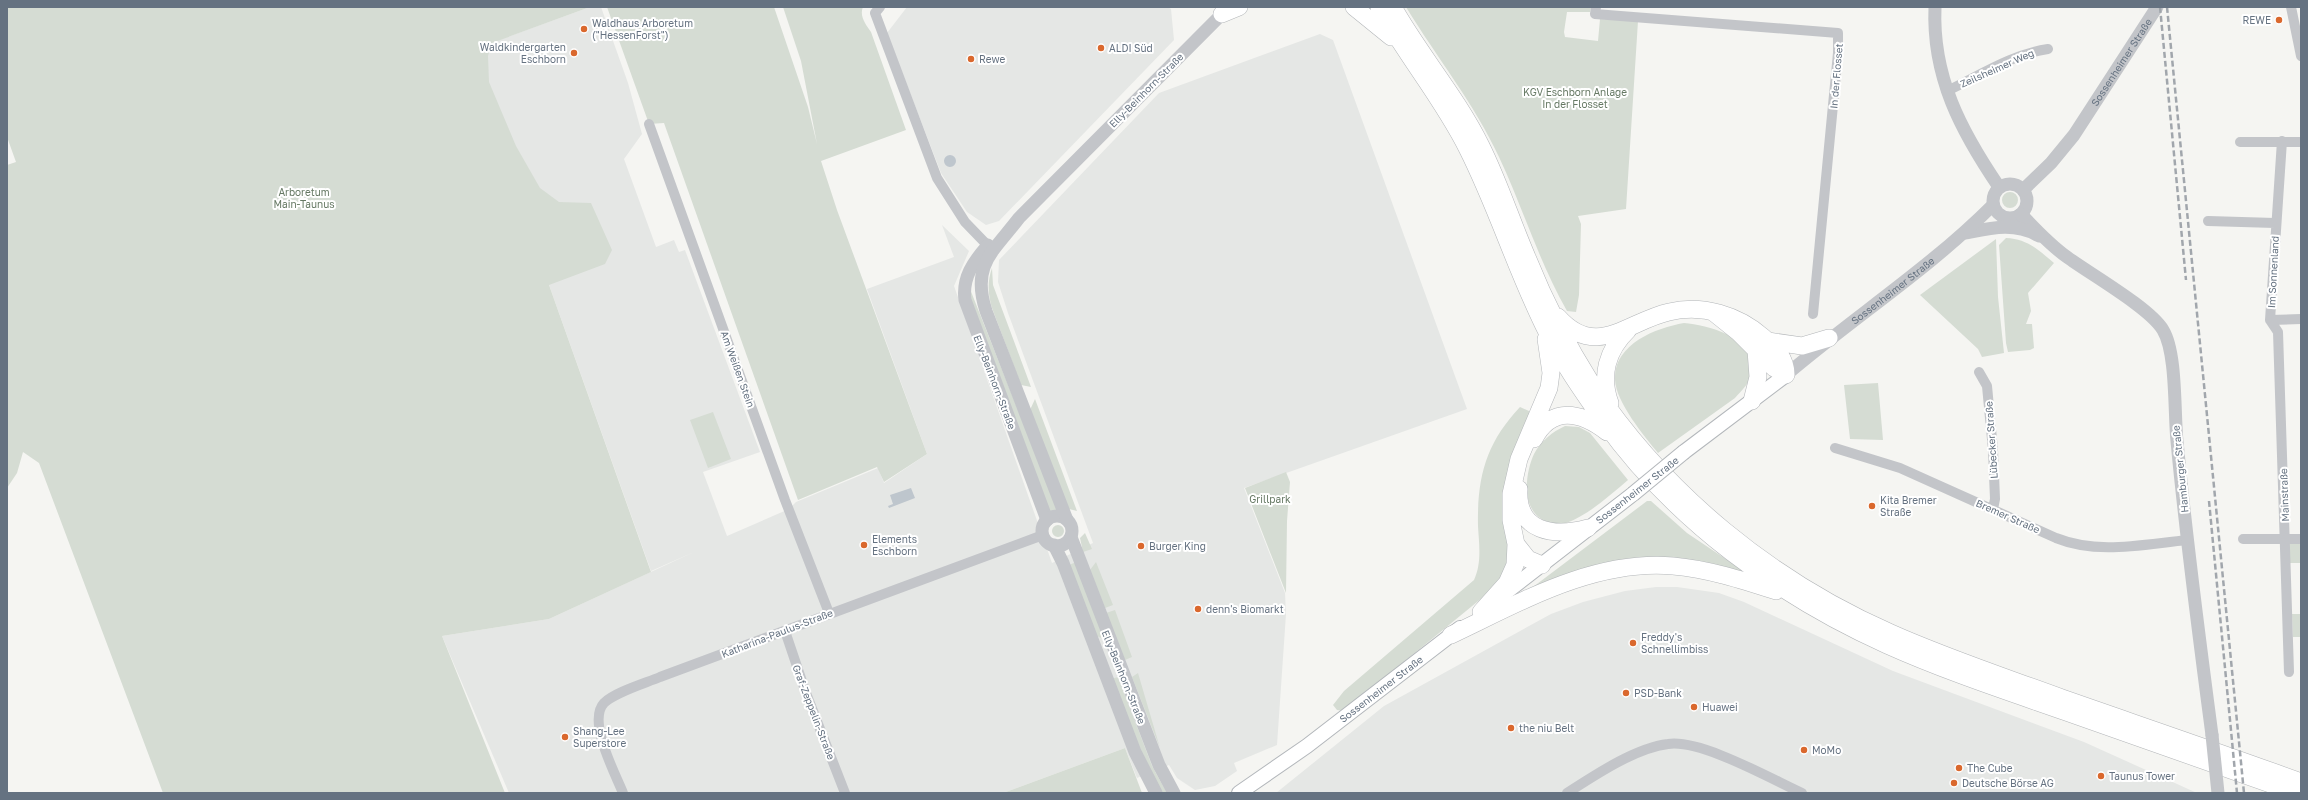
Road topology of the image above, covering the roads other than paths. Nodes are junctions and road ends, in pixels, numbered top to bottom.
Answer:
1 (880, 7) edge
2 (1239, 7) edge
3 (1354, 7) edge
4 (1379, 7) edge
5 (1393, 7) edge
6 (1935, 7) edge
7 (2157, 7) edge
8 (2291, 7) edge
9 (1226, 9) edge
10 (1595, 11) edge
11 (1405, 49) junction
12 (2048, 49) dead end
13 (2301, 56) edge
14 (1947, 91) junction
15 (649, 124) dead end
16 (2282, 140) junction
17 (2240, 142) dead end
18 (2301, 142) edge
19 (1999, 187) junction
20 (2023, 190) junction
21 (1996, 210) junction
22 (2021, 214) junction
23 (2208, 220) dead end
24 (2275, 223) junction
25 (1966, 233) junction
26 (2048, 242) junction
27 (990, 248) junction
28 (1546, 301) junction
29 (1813, 314) dead end
30 (2301, 319) edge
31 (2270, 320) junction
32 (1544, 327) junction
33 (1630, 328) junction
34 (1829, 338) junction
35 (1762, 346) junction
36 (1979, 372) dead end
37 (1786, 375) junction
38 (1752, 401) junction
39 (1615, 417) junction
40 (1618, 440) junction
41 (1835, 448) dead end
42 (1993, 509) junction
43 (1047, 520) junction
44 (1067, 520) junction
45 (1588, 528) junction
46 (1043, 535) junction
47 (1071, 537) junction
48 (2243, 539) dead end
49 (2285, 539) junction
50 (2301, 539) edge
51 (2188, 540) junction
52 (1516, 544) junction
53 (1054, 545) junction
54 (1542, 565) junction
55 (1795, 597) junction
56 (1481, 612) junction
57 (829, 613) junction
58 (785, 631) junction
59 (1451, 635) junction
60 (1097, 654) junction
61 (1121, 668) junction
62 (2289, 672) dead end
63 (1307, 746) junction
64 (2301, 782) edge
65 (1175, 791) edge
66 (623, 793) edge
67 (845, 793) edge
68 (1156, 793) edge
69 (1239, 793) edge
70 (1255, 793) edge
71 (1567, 793) edge
72 (1802, 793) edge
73 (2218, 793) edge
74 (2296, 793) edge

1 - 27 street
2 - 9 highway
3 - 11 highway
4 - 11 highway
5 - 28 highway
6 - 14 street
7 - 20 street, Sossenheimer Straße
8 - 13 street
9 - 27 street, Elly-Beinhorn-Straße
10 - 29 street, In der Flosset
11 - 32 highway
12 - 14 street, Zeilsheimer Weg
14 - 19 street
15 - 57 street, Am Weißen Stein
16 - 17 street
16 - 18 street
16 - 24 street, Im Sonnenland
19 - 20 street
19 - 21 street, Sossenheimer Straße
20 - 22 street
21 - 22 street
21 - 25 street, Sossenheimer Straße
22 - 26 street, Hamburger Straße
23 - 24 street, Im Sonnenland
24 - 31 street, Im Sonnenland
25 - 26 street
25 - 34 street, Sossenheimer Straße
26 - 51 street, Hamburger Straße
27 - 43 street, Elly-Beinhorn-Straße
27 - 44 street, Elly-Beinhorn-Straße
28 - 33 highway
28 - 39 highway
30 - 31 street
31 - 49 street, Mainstraße
32 - 40 highway
32 - 52 highway
33 - 35 highway
33 - 39 highway
34 - 35 highway
34 - 37 street, Sossenheimer Straße
35 - 37 highway
35 - 38 highway
36 - 42 street, Lübecker Straße
37 - 38 main road, Sossenheimer Straße
38 - 45 main road, Sossenheimer Straße, bridge
39 - 64 highway
40 - 45 highway
40 - 55 highway
41 - 42 street, Bremer Straße
42 - 51 street, Bremer Straße
43 - 44 street
43 - 46 street
44 - 47 street, Elly-Beinhorn-Straße
45 - 54 main road, Sossenheimer Straße
46 - 53 street, Elly-Beinhorn-Straße
46 - 57 street, Katharina-Paulus-Straße
47 - 53 street
47 - 61 street, Elly-Beinhorn-Straße
48 - 49 street
49 - 50 street
49 - 62 street, Mainstraße
51 - 73 street, Hamburger Straße, bridge
52 - 54 highway
52 - 56 highway
53 - 60 street, Elly-Beinhorn-Straße
54 - 56 main road, Sossenheimer Straße
55 - 59 highway
55 - 74 highway
56 - 59 main road, Sossenheimer Straße
57 - 58 street, Katharina-Paulus-Straße
58 - 66 street, Katharina-Paulus-Straße
58 - 67 street, Graf-Zeppelin-Straße
59 - 63 main road, Sossenheimer Straße
60 - 61 street
60 - 68 street, Elly-Beinhorn-Straße
61 - 65 street, Elly-Beinhorn-Straße
63 - 69 main road, Sossenheimer Straße
63 - 70 main road, Sossenheimer Straße
71 - 72 street

